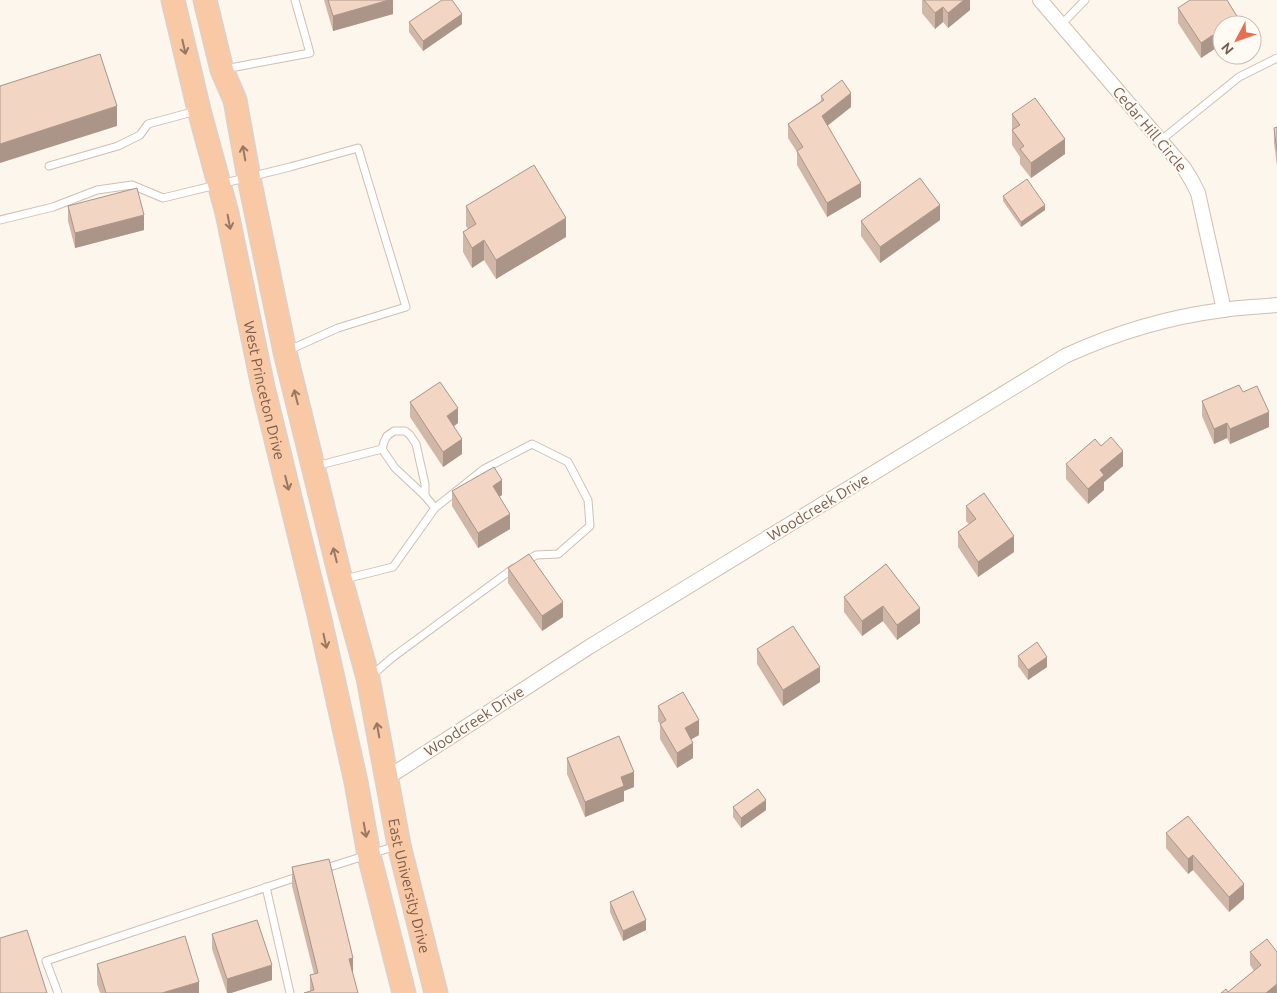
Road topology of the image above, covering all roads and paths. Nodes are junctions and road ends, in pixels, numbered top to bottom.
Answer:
1 (173, 0) edge
2 (205, 0) edge
3 (295, 0) edge
4 (1040, 0) edge
5 (1085, 0) edge
6 (1061, 24) junction
7 (1277, 58) edge
8 (222, 70) junction
9 (199, 110) junction
10 (1160, 141) junction
11 (49, 166) dead end
12 (249, 178) junction
13 (219, 184) junction
14 (0, 220) edge
15 (1277, 306) edge
16 (1224, 310) junction
17 (285, 352) junction
18 (382, 449) junction
19 (313, 467) junction
20 (425, 496) junction
21 (435, 508) junction
22 (341, 580) junction
23 (368, 678) junction
24 (387, 778) junction
25 (356, 782) joint
26 (398, 845) junction
27 (370, 855) junction
28 (313, 872) edge
29 (304, 875) edge
30 (266, 887) junction
31 (58, 993) edge
32 (290, 993) edge
33 (404, 993) edge
34 (436, 993) edge

1 -> 9 highway, West Princeton Drive
2 - 8 highway, West Princeton Drive
3 - 8 lane
4 - 6 street, Cedar Hill Circle
5 - 6 lane
6 - 10 street, Cedar Hill Circle
7 - 10 lane
12 -> 8 highway, West Princeton Drive
9 - 11 lane
9 - 13 highway, West Princeton Drive
10 - 16 street, Cedar Hill Circle
12 - 13 lane
12 - 17 highway, West Princeton Drive
12 - 17 lane
13 - 14 lane
13 -> 25 highway, West Princeton Drive
15 - 16 street, Woodcreek Drive
16 - 24 street, Woodcreek Drive
19 -> 17 highway, West Princeton Drive
18 - 19 lane
18 - 20 lane
18 - 20 lane
22 -> 19 highway, West Princeton Drive
20 - 21 lane
21 - 22 lane
21 - 23 lane
22 - 23 highway, West Princeton Drive
24 -> 23 highway, West Princeton Drive
24 - 26 highway, East University Drive
25 -> 27 highway, East University Drive
26 - 27 lane
26 - 34 highway, East University Drive
27 - 28 lane
27 - 33 highway, East University Drive
29 - 30 lane
30 - 31 lane
30 - 32 lane

